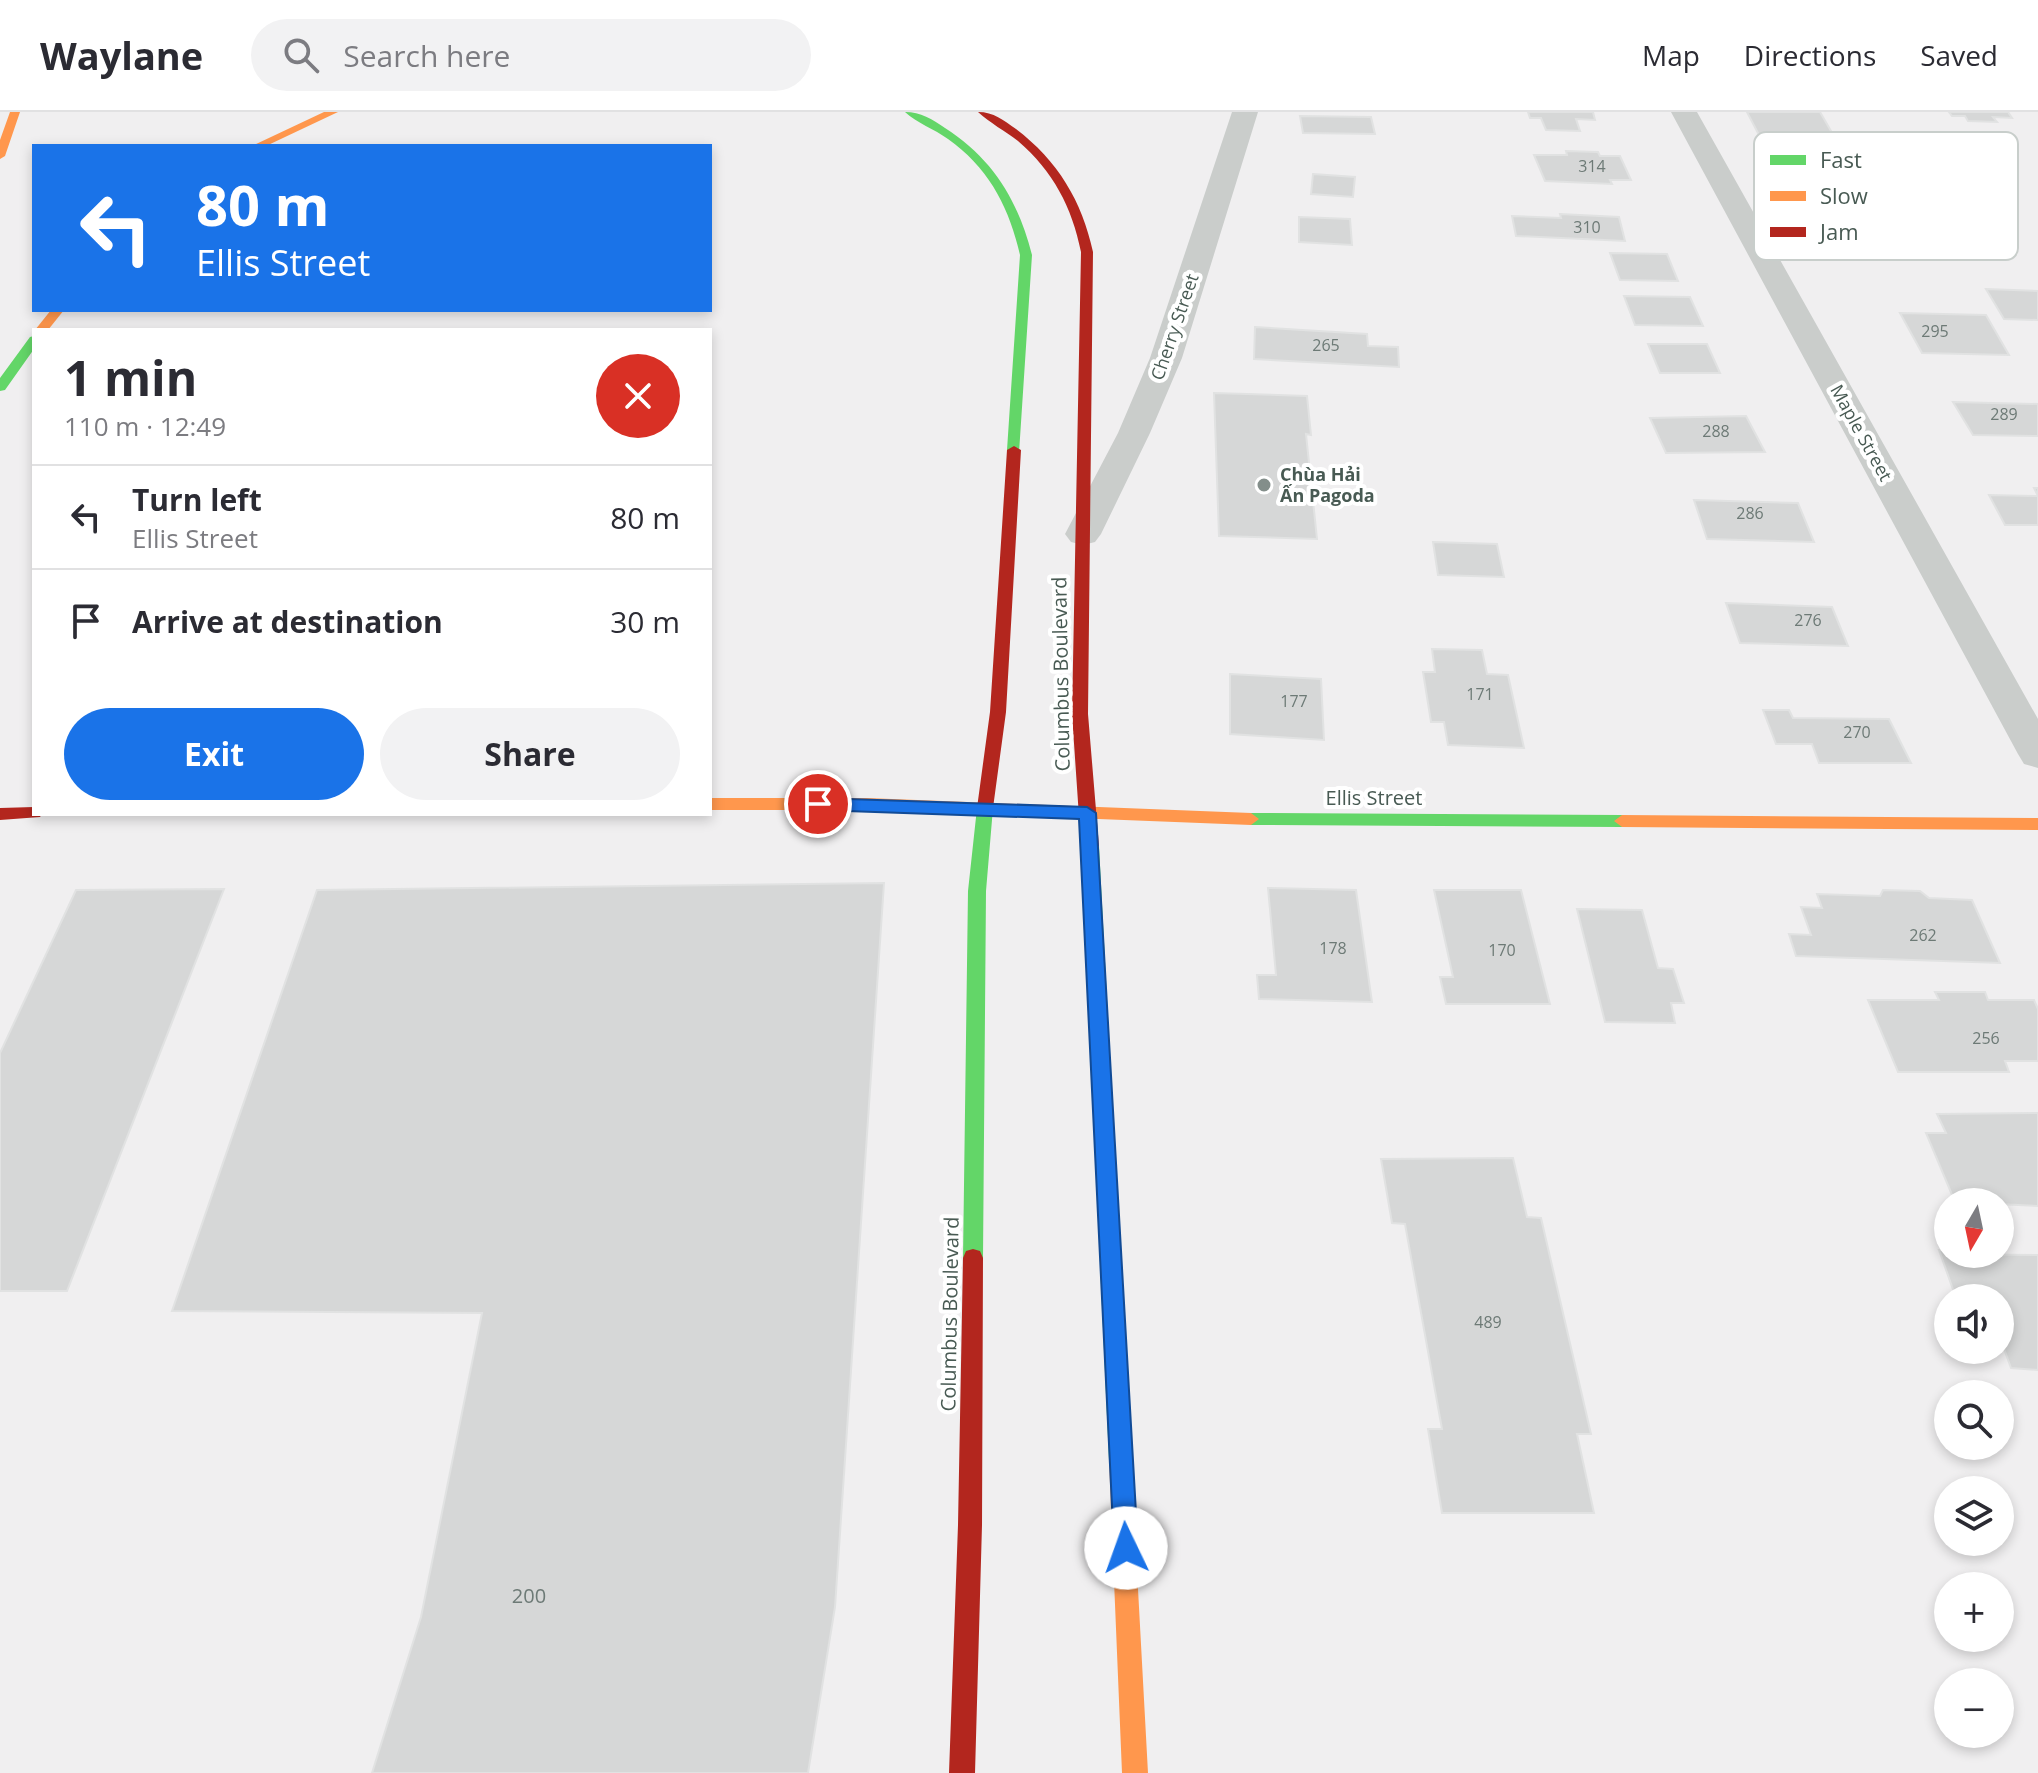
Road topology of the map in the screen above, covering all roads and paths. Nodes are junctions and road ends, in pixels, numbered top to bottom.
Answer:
1 (15, 112) edge
2 (333, 112) edge
3 (910, 112) edge
4 (983, 112) edge
5 (1245, 112) edge
6 (1684, 112) edge
7 (261, 144) edge
8 (0, 156) edge
9 (1754, 239) edge
10 (1766, 260) edge
11 (56, 312) edge
12 (43, 328) edge
13 (32, 343) edge
14 (0, 387) edge
15 (1083, 534) junction
16 (2038, 754) edge
17 (712, 804) edge
18 (985, 808) junction
19 (32, 813) edge
20 (1087, 813) junction
21 (0, 814) edge
22 (2038, 824) edge
23 (962, 1773) edge
24 (1135, 1773) edge

1 - 8 main road
2 - 7 main road
3 - 18 main road, Columbus Boulevard
4 - 15 main road, Columbus Boulevard
5 - 15 street, Cherry Street
6 - 9 street, Maple Street
10 - 16 street, Maple Street
11 - 12 main road
13 - 14 main road
15 - 20 main road, Columbus Boulevard
17 - 18 main road, Ellis Street
18 - 20 main road, Ellis Street
18 - 23 main road, Columbus Boulevard
19 - 21 main road
20 - 22 main road, Ellis Street
20 - 24 main road, Columbus Boulevard

